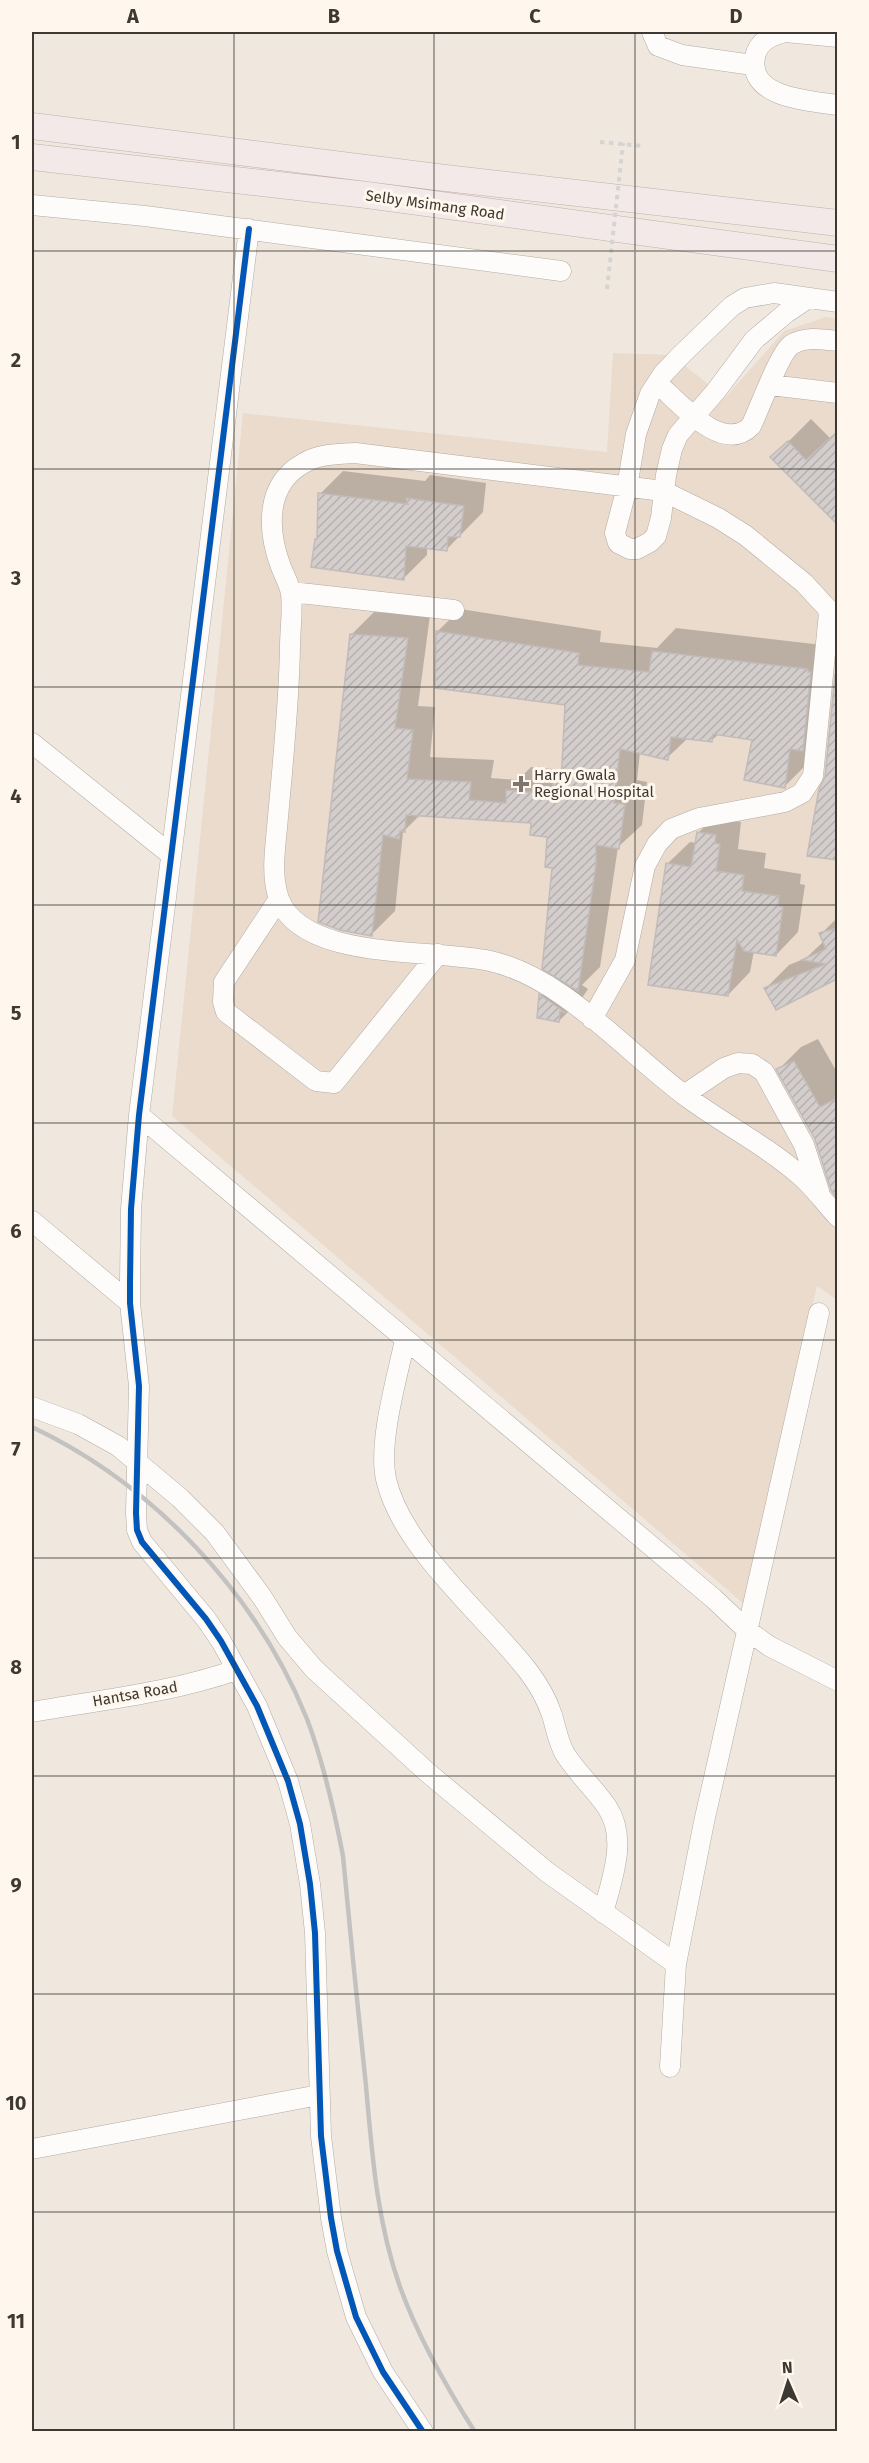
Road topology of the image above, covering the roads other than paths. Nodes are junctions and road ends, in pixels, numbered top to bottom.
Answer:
1 (652, 32) edge
2 (785, 32) edge
3 (837, 37) edge
4 (753, 64) junction
5 (837, 105) edge
6 (32, 126) edge
7 (32, 157) edge
8 (32, 205) edge
9 (837, 223) edge
10 (249, 229) junction
11 (837, 260) edge
12 (561, 271) dead end
13 (807, 299) junction
14 (837, 302) edge
15 (837, 341) edge
16 (657, 383) junction
17 (770, 385) junction
18 (837, 393) edge
19 (694, 415) junction
20 (627, 487) junction
21 (663, 490) junction
22 (291, 592) junction
23 (454, 610) dead end
24 (833, 616) edge
25 (32, 743) edge
26 (170, 854) junction
27 (279, 899) junction
28 (438, 954) junction
29 (592, 1019) junction
30 (684, 1095) junction
31 (139, 1115) junction
32 (822, 1199) junction
33 (837, 1217) edge
34 (32, 1221) edge
35 (130, 1304) junction
36 (819, 1314) dead end
37 (405, 1340) junction
38 (32, 1407) edge
39 (139, 1462) junction
40 (747, 1630) junction
41 (236, 1670) junction
42 (837, 1682) edge
43 (32, 1712) edge
44 (603, 1912) junction
45 (676, 1964) junction
46 (670, 2067) dead end
47 (319, 2095) junction
48 (32, 2149) edge
49 (423, 2432) edge

1 - 4 street
2 - 3 street
2 - 4 street
4 - 5 street
6 - 9 main road, Selby Msimang Road
7 - 11 main road, Selby Msimang Road
8 - 10 street
10 - 12 street
10 - 26 street
13 - 14 street
13 - 16 street
13 - 19 street
15 - 17 street
16 - 19 street
16 - 20 street
17 - 18 street
17 - 19 street
19 - 21 street
20 - 21 street
20 - 21 street
20 - 22 street
21 - 24 street
22 - 23 street
22 - 27 street
24 - 29 street
25 - 26 street
26 - 31 street
27 - 28 street
27 - 28 street
28 - 29 street
29 - 30 street
30 - 32 street
30 - 32 street
31 - 35 street
31 - 37 street
32 - 33 street
34 - 35 street
35 - 39 street
36 - 40 street
37 - 40 street
37 - 44 street
38 - 39 street
39 - 41 street
39 - 44 street
40 - 42 street
40 - 45 street
41 - 43 street, Hantsa Road
41 - 47 street
44 - 45 street
45 - 46 street
47 - 48 street
47 - 49 street

